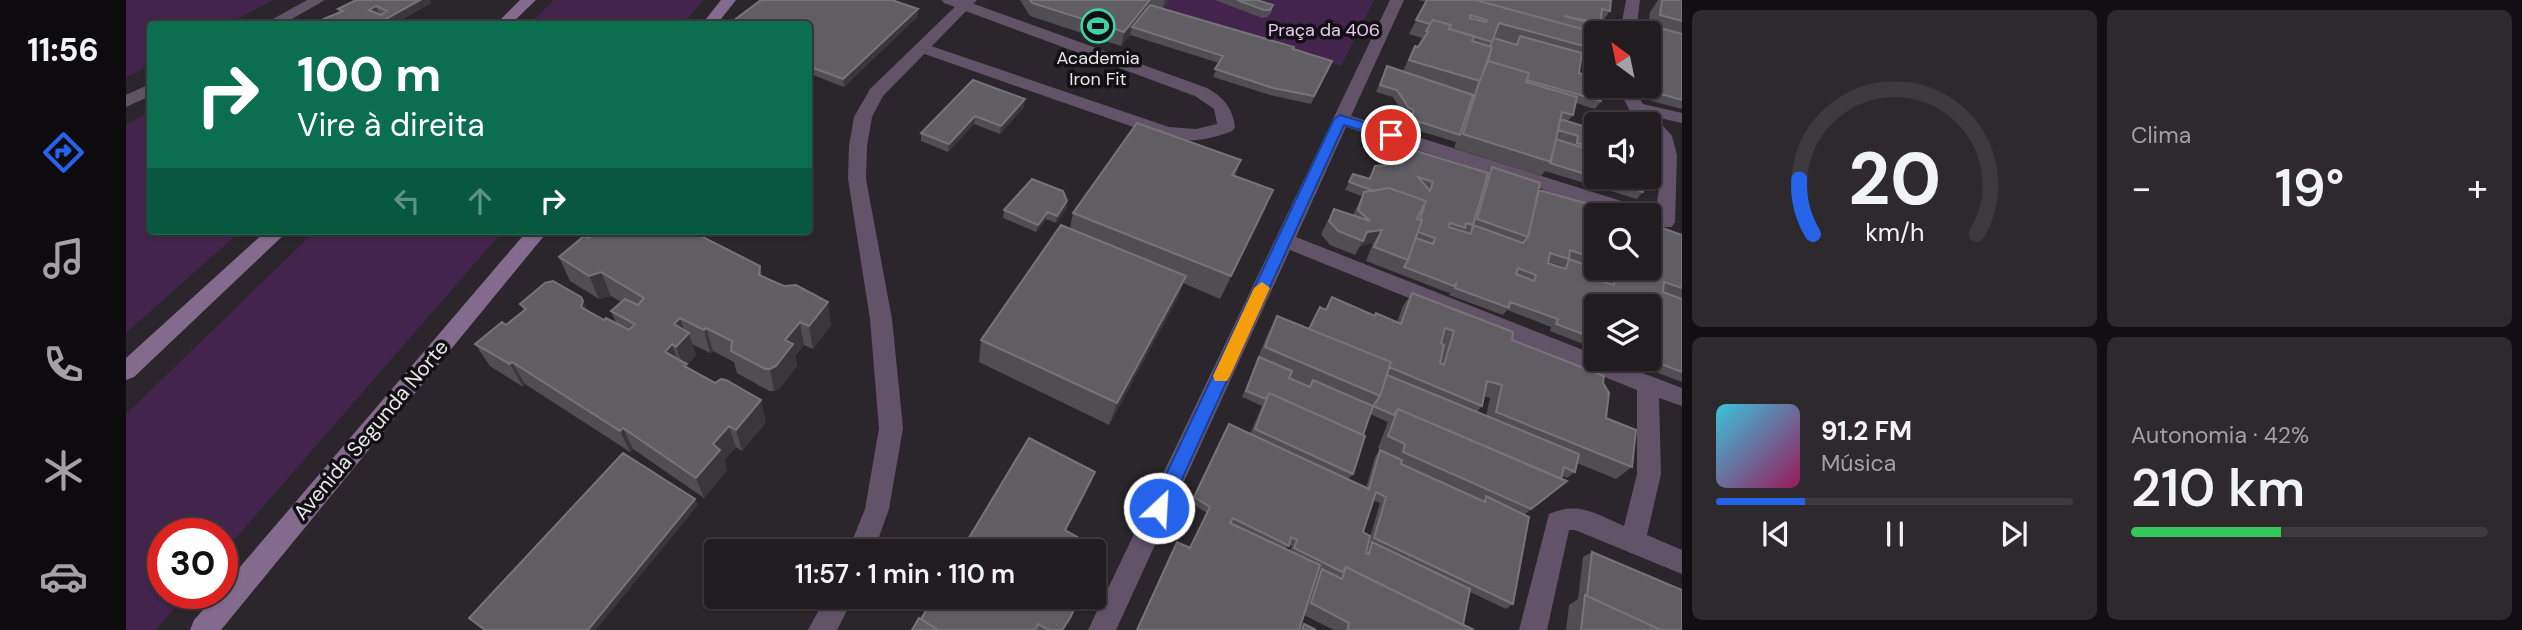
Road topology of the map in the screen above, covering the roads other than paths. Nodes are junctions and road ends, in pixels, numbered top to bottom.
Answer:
1 (318, 0) edge
2 (529, 0) edge
3 (730, 0) edge
4 (1397, 0) edge
5 (1633, 0) edge
6 (961, 2) edge
7 (278, 21) edge
8 (506, 21) edge
9 (712, 21) edge
10 (1630, 21) edge
11 (922, 48) junction
12 (147, 91) edge
13 (1631, 98) edge
14 (126, 102) edge
15 (1636, 107) junction
16 (1682, 118) edge
17 (1340, 119) junction
18 (1605, 203) edge
19 (1665, 222) edge
20 (274, 235) edge
21 (535, 235) edge
22 (1284, 240) junction
23 (126, 371) edge
24 (1648, 385) junction
25 (1682, 397) edge
26 (866, 539) edge
27 (1632, 541) junction
28 (1682, 562) edge
29 (834, 609) edge
30 (205, 630) edge
31 (822, 630) edge
32 (1102, 630) edge
33 (1533, 630) edge

1 - 7 street
2 - 8 main road
3 - 9 main road
4 - 17 street
5 - 10 street
6 - 11 street
6 - 11 street
11 - 26 street
12 - 14 street
13 - 15 street
15 - 16 street
15 - 19 street
17 - 18 street
17 - 22 street
20 - 23 main road
21 - 30 main road, Avenida Segunda Norte
22 - 24 street
22 - 32 street
24 - 25 street
24 - 27 street
27 - 28 street
27 - 33 street
29 - 31 street

